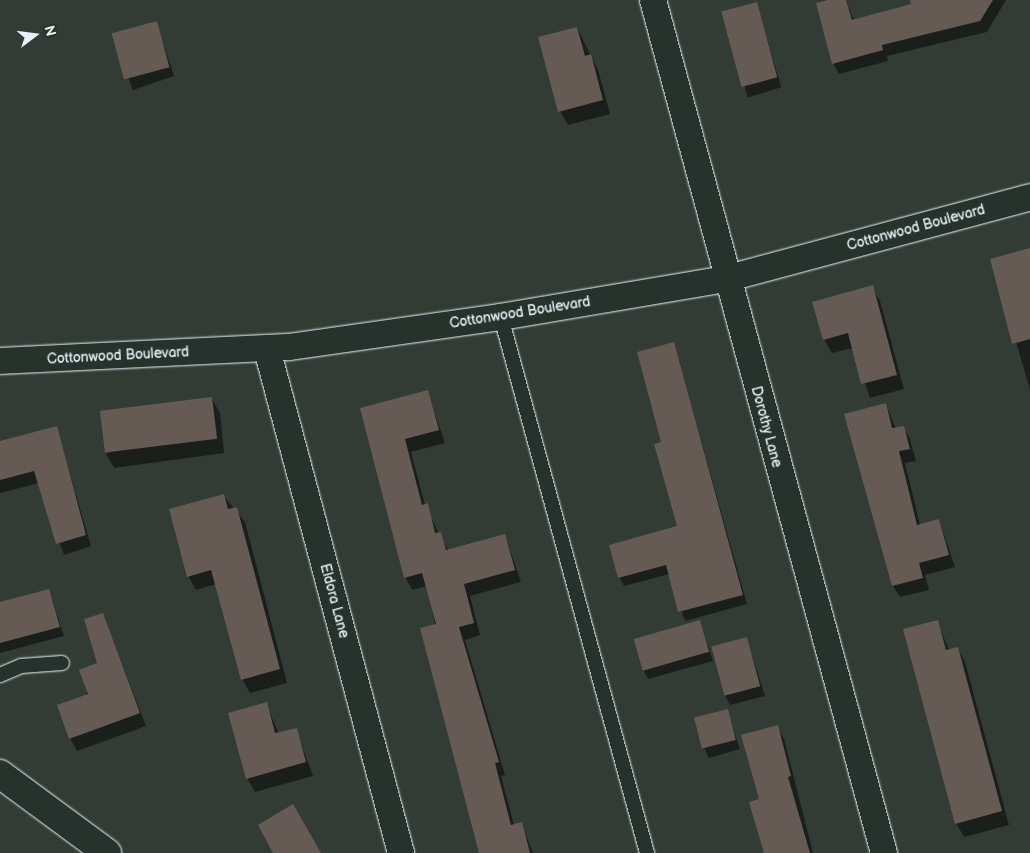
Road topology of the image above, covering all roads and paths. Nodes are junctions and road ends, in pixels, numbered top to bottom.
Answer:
1 (653, 0) edge
2 (1030, 197) edge
3 (725, 278) junction
4 (501, 317) junction
5 (267, 349) junction
6 (0, 361) edge
7 (62, 663) dead end
8 (0, 675) edge
9 (0, 774) edge
10 (107, 853) edge
11 (401, 853) edge
12 (647, 853) edge
13 (884, 853) edge

1 - 3 street, Dorothy Lane
2 - 3 street, Cottonwood Boulevard
3 - 4 street, Cottonwood Boulevard
3 - 13 street, Dorothy Lane
4 - 5 street, Cottonwood Boulevard
4 - 12 lane
5 - 6 street, Cottonwood Boulevard
5 - 11 street, Eldora Lane
7 - 8 lane
9 - 10 street

